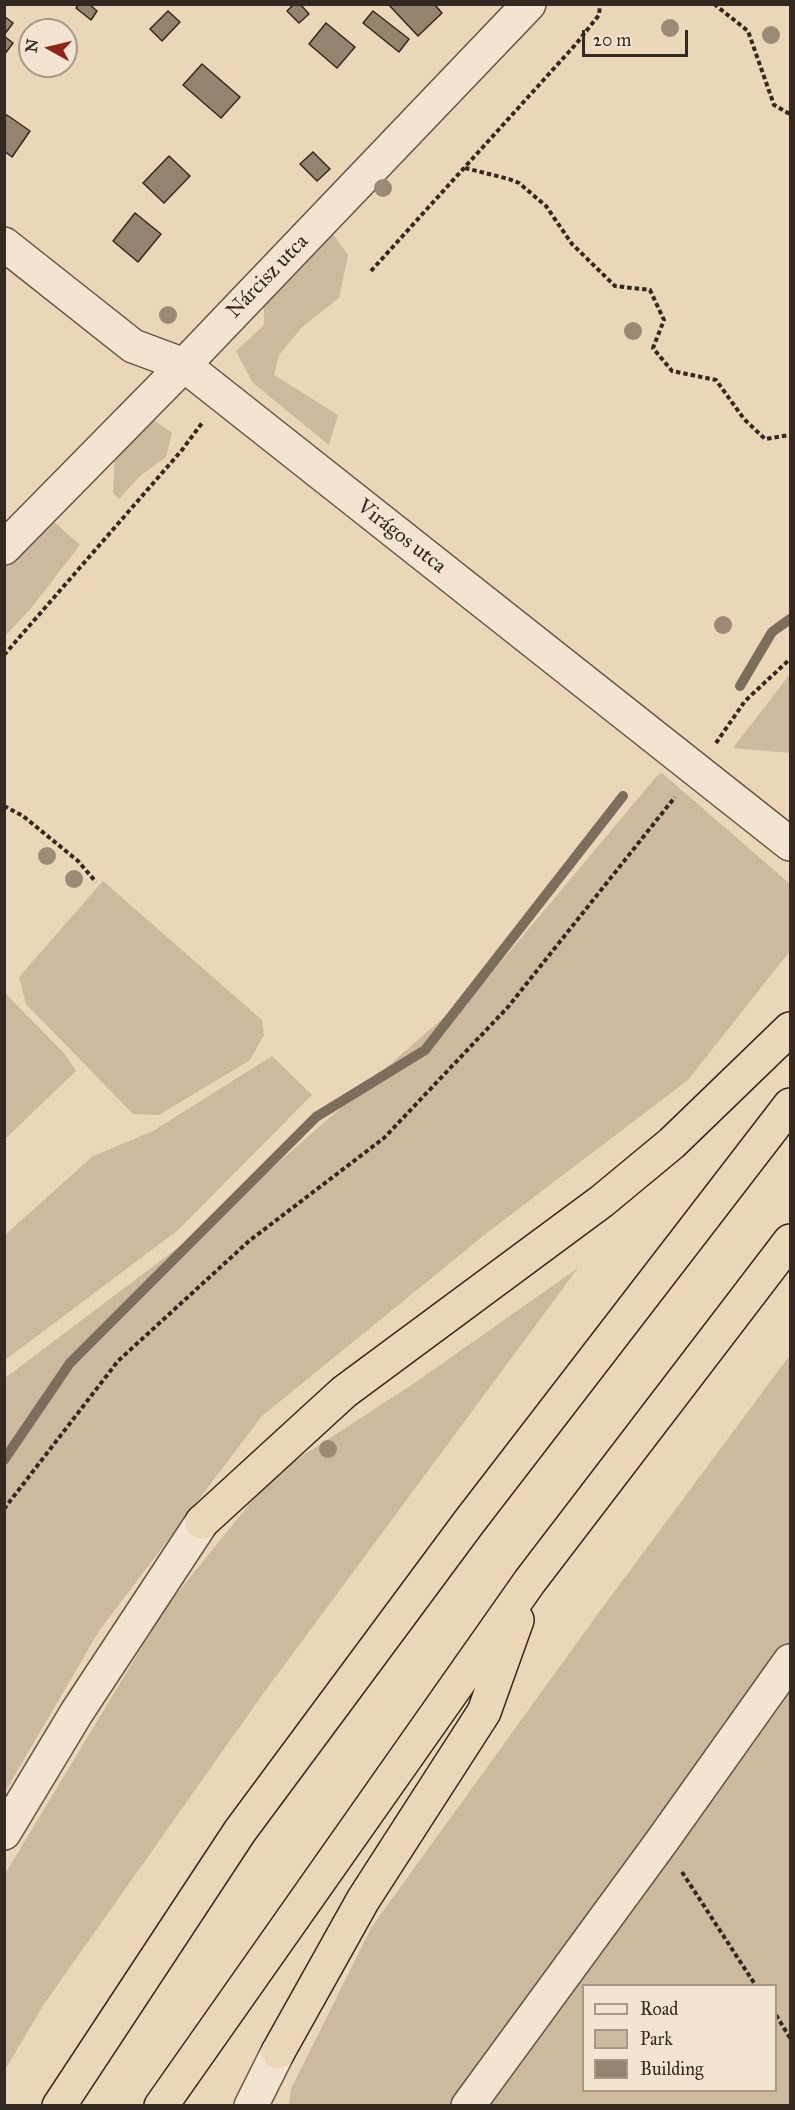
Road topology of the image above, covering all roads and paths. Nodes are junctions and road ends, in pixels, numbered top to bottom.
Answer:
1 (529, 4) edge
2 (600, 4) edge
3 (714, 4) edge
4 (790, 114) edge
5 (465, 168) junction
6 (4, 243) edge
7 (371, 272) dead end
8 (184, 365) junction
9 (226, 400) junction
10 (790, 435) edge
11 (4, 548) edge
12 (4, 654) edge
13 (790, 659) edge
14 (698, 769) junction
15 (4, 806) edge
16 (785, 839) edge
17 (96, 882) dead end
18 (790, 1029) edge
19 (790, 1105) edge
20 (790, 1241) edge
21 (4, 1509) edge
22 (202, 1522) joint
23 (530, 1581) junction
24 (790, 1661) edge
25 (4, 1833) edge
26 (662, 1841) junction
27 (755, 1984) edge
28 (777, 2017) edge
29 (790, 2038) edge
30 (278, 2052) junction
31 (59, 2106) edge
32 (161, 2106) edge
33 (251, 2106) edge
34 (262, 2106) edge
35 (468, 2106) edge

1 - 8 street, Nárcisz utca
2 - 5 path
3 - 4 path
5 - 7 path
5 - 10 path
6 - 8 street, Virágos utca
8 - 9 street, Virágos utca
8 - 11 street, Nárcisz utca
9 - 12 path
9 - 14 street, Virágos utca
13 - 14 path
14 - 16 street, Virágos utca
14 - 21 path
15 - 17 path
18 - 22 highway
19 - 31 highway
20 - 23 highway
22 - 25 street
23 - 30 highway
23 - 32 highway
24 - 26 street
26 - 27 path
26 - 35 street
28 - 29 path
30 - 33 street
30 - 34 street

